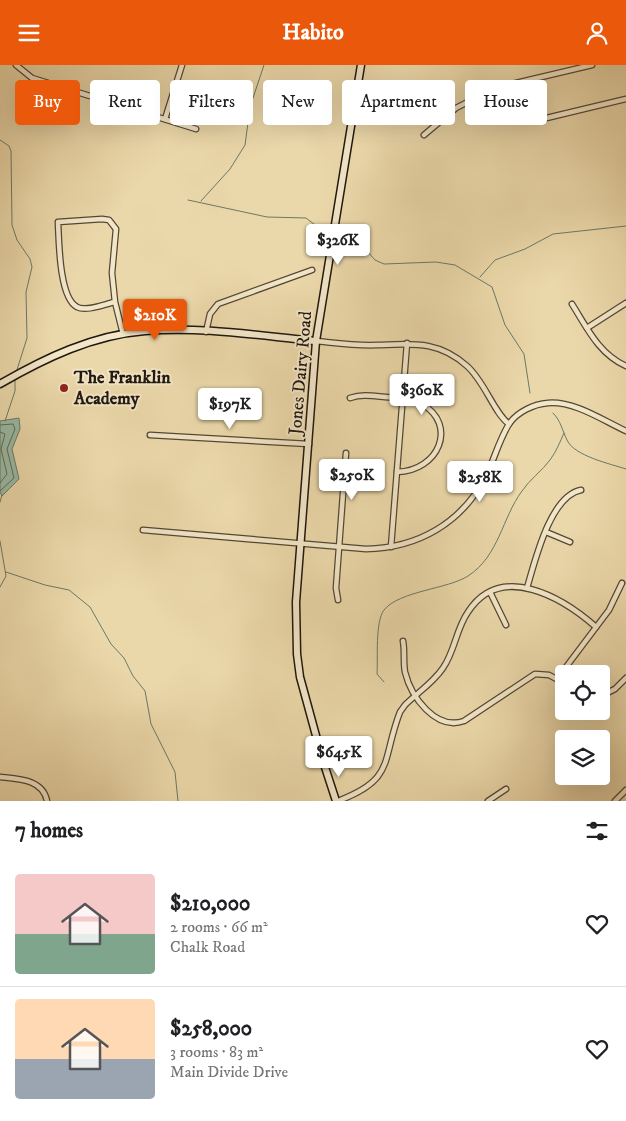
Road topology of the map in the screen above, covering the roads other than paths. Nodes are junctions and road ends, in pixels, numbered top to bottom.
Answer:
1 (16, 65) edge
2 (182, 65) edge
3 (361, 65) edge
4 (592, 65) edge
5 (626, 99) edge
6 (547, 118) edge
7 (165, 119) junction
8 (196, 129) dead end
9 (424, 135) dead end
10 (312, 270) dead end
11 (115, 302) junction
12 (626, 303) edge
13 (572, 304) dead end
14 (587, 328) junction
15 (206, 332) junction
16 (123, 334) junction
17 (316, 341) junction
18 (407, 343) junction
19 (626, 366) edge
20 (0, 384) edge
21 (350, 398) dead end
22 (403, 399) junction
23 (509, 424) junction
24 (626, 431) edge
25 (150, 435) dead end
26 (310, 444) junction
27 (346, 453) dead end
28 (397, 471) junction
29 (581, 490) dead end
30 (143, 530) dead end
31 (546, 532) junction
32 (570, 542) dead end
33 (302, 543) junction
34 (339, 547) junction
35 (391, 547) junction
36 (622, 583) dead end
37 (527, 588) junction
38 (490, 592) junction
39 (338, 600) dead end
40 (506, 625) dead end
41 (596, 627) junction
42 (403, 641) dead end
43 (568, 665) edge
44 (555, 678) edge
45 (626, 678) edge
46 (610, 692) edge
47 (415, 695) junction
48 (0, 777) edge
49 (506, 789) dead end
50 (626, 790) edge
51 (47, 801) edge
52 (337, 801) edge
53 (488, 801) edge
54 (615, 801) edge

1 - 7 street
2 - 7 street
3 - 17 street, Jones Dairy Road
4 - 9 street
5 - 6 street
7 - 8 street
10 - 15 street
11 - 11 street
11 - 16 street
12 - 14 street
13 - 14 street
14 - 19 street
15 - 16 street
15 - 17 street
16 - 20 street
17 - 18 street
17 - 26 street, Jones Dairy Road
18 - 22 street
18 - 23 street
21 - 22 street
22 - 28 street
22 - 28 street
23 - 24 street
23 - 35 street
25 - 26 street
26 - 33 street, Jones Dairy Road
27 - 34 street
28 - 35 street
29 - 31 street
30 - 33 street
31 - 32 street
31 - 37 street
33 - 34 street
33 - 52 street, Jones Dairy Road
34 - 35 street
34 - 39 street
36 - 41 street
37 - 38 street
37 - 41 street
38 - 40 street
38 - 47 street
41 - 43 street
42 - 47 street
44 - 47 street
45 - 46 street
47 - 52 street
48 - 51 street
49 - 53 street
50 - 54 street

